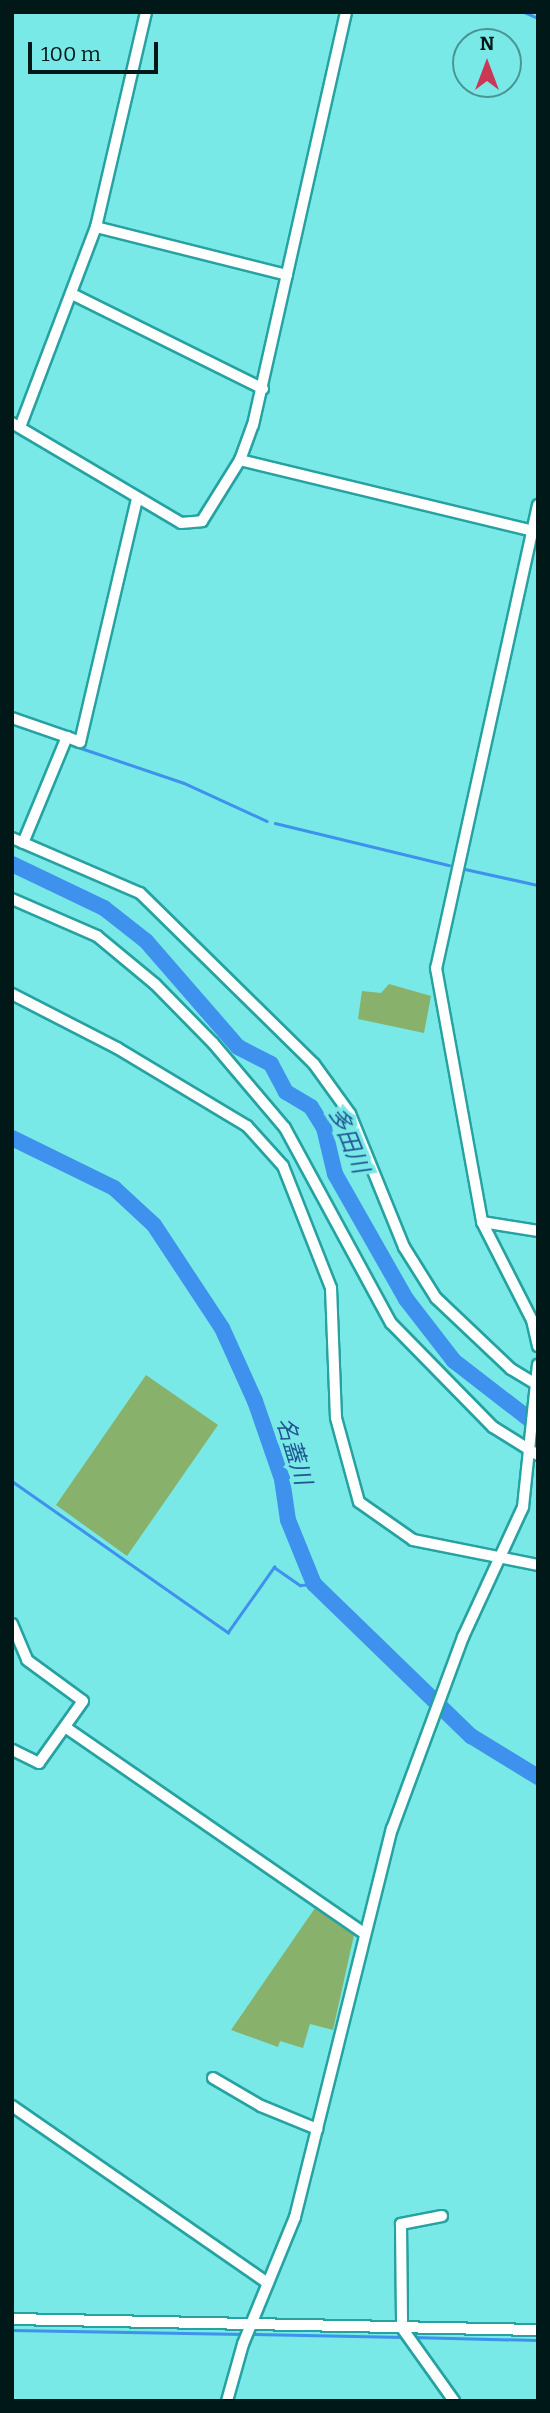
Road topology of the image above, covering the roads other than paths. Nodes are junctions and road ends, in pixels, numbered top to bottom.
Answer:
1 (146, 12) edge
2 (346, 12) edge
3 (96, 227) junction
4 (287, 275) junction
5 (74, 295) junction
6 (263, 389) junction
7 (16, 425) edge
8 (240, 460) junction
9 (137, 499) junction
10 (538, 505) edge
11 (535, 532) edge
12 (12, 718) edge
13 (67, 737) junction
14 (12, 838) edge
15 (23, 843) junction
16 (12, 899) edge
17 (12, 995) edge
18 (482, 1222) junction
19 (538, 1231) edge
20 (538, 1346) edge
21 (538, 1365) edge
22 (536, 1386) edge
23 (532, 1449) edge
24 (499, 1561) junction
25 (538, 1565) edge
26 (12, 1624) edge
27 (65, 1727) junction
28 (12, 1750) edge
29 (364, 1933) junction
30 (213, 2078) dead end
31 (12, 2106) edge
32 (317, 2129) junction
33 (442, 2216) dead end
34 (267, 2285) junction
35 (12, 2319) edge
36 (250, 2326) junction
37 (403, 2330) junction
38 (538, 2330) edge
39 (227, 2401) edge
40 (454, 2401) edge

1 - 3 street
2 - 4 street
3 - 4 street
3 - 5 street
4 - 6 street
5 - 6 street
5 - 7 street
6 - 8 street
7 - 9 street
8 - 9 street
8 - 11 street
9 - 13 street
10 - 11 street
11 - 18 street
12 - 13 street
13 - 15 street
14 - 15 street
15 - 22 street
16 - 23 street
17 - 24 street
18 - 19 street
18 - 20 street
21 - 22 street
22 - 23 street
23 - 24 street
24 - 25 street
24 - 29 street
26 - 27 street
27 - 28 street
27 - 29 street
29 - 32 street
30 - 32 street
31 - 34 street
32 - 34 street
33 - 37 street
34 - 36 street
35 - 36 street
36 - 37 street
36 - 39 street
37 - 38 street
37 - 40 street

